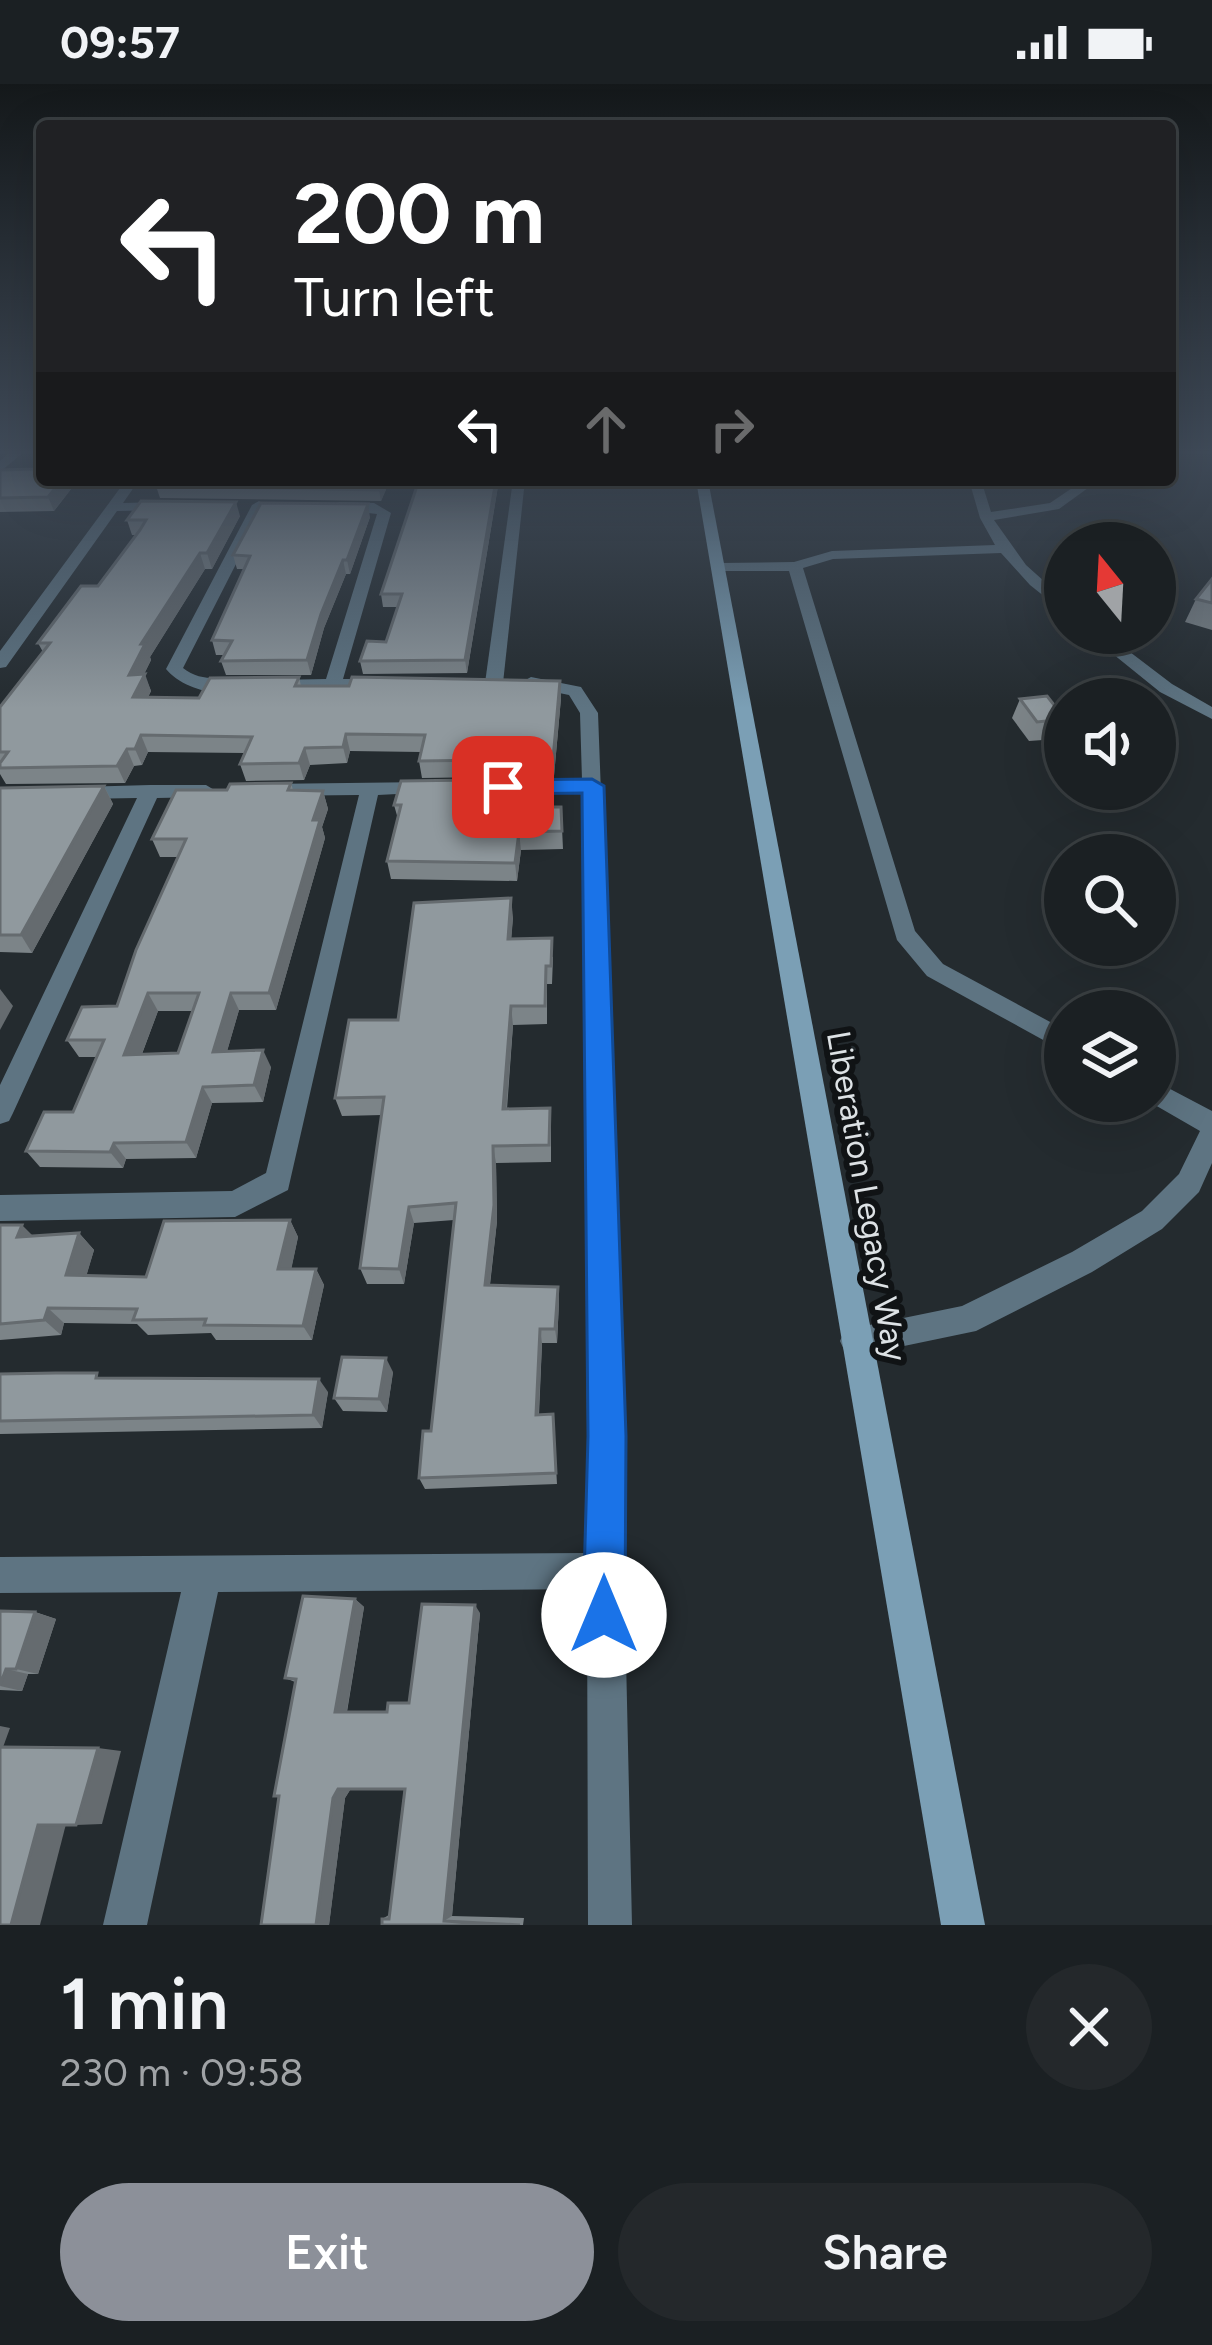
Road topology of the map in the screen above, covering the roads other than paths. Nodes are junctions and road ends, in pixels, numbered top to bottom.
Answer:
1 (94, 536) edge
2 (243, 536) edge
3 (377, 536) edge
4 (511, 536) edge
5 (714, 536) edge
6 (997, 536) edge
7 (1005, 549) junction
8 (795, 566) junction
9 (720, 567) junction
10 (1044, 587) edge
11 (1122, 654) edge
12 (0, 663) edge
13 (471, 683) edge
14 (494, 683) junction
15 (402, 684) edge
16 (333, 685) junction
17 (1212, 714) edge
18 (592, 786) junction
19 (503, 787) edge
20 (459, 788) edge
21 (370, 789) junction
22 (150, 791) junction
23 (64, 794) edge
24 (1044, 1030) edge
25 (1176, 1104) edge
26 (0, 1113) edge
27 (1212, 1124) edge
28 (1212, 1134) edge
29 (0, 1208) edge
30 (856, 1341) junction
31 (603, 1571) junction
32 (204, 1572) junction
33 (0, 1575) edge
34 (125, 1925) edge
35 (610, 1925) edge
36 (963, 1925) edge

1 - 12 street
2 - 16 street
3 - 16 street
4 - 14 street
5 - 9 main road, Liberation Legacy Way
6 - 7 street
7 - 8 street
7 - 10 street
8 - 9 street
8 - 24 street
9 - 30 main road, Liberation Legacy Way
11 - 17 street
13 - 14 street
14 - 18 street
15 - 16 street
18 - 19 street
18 - 31 street
20 - 21 street
21 - 22 street
21 - 29 street
22 - 23 street
22 - 26 street
25 - 27 street
28 - 30 street
30 - 36 main road, Liberation Legacy Way
31 - 32 street
31 - 35 street
32 - 33 street
32 - 34 street

